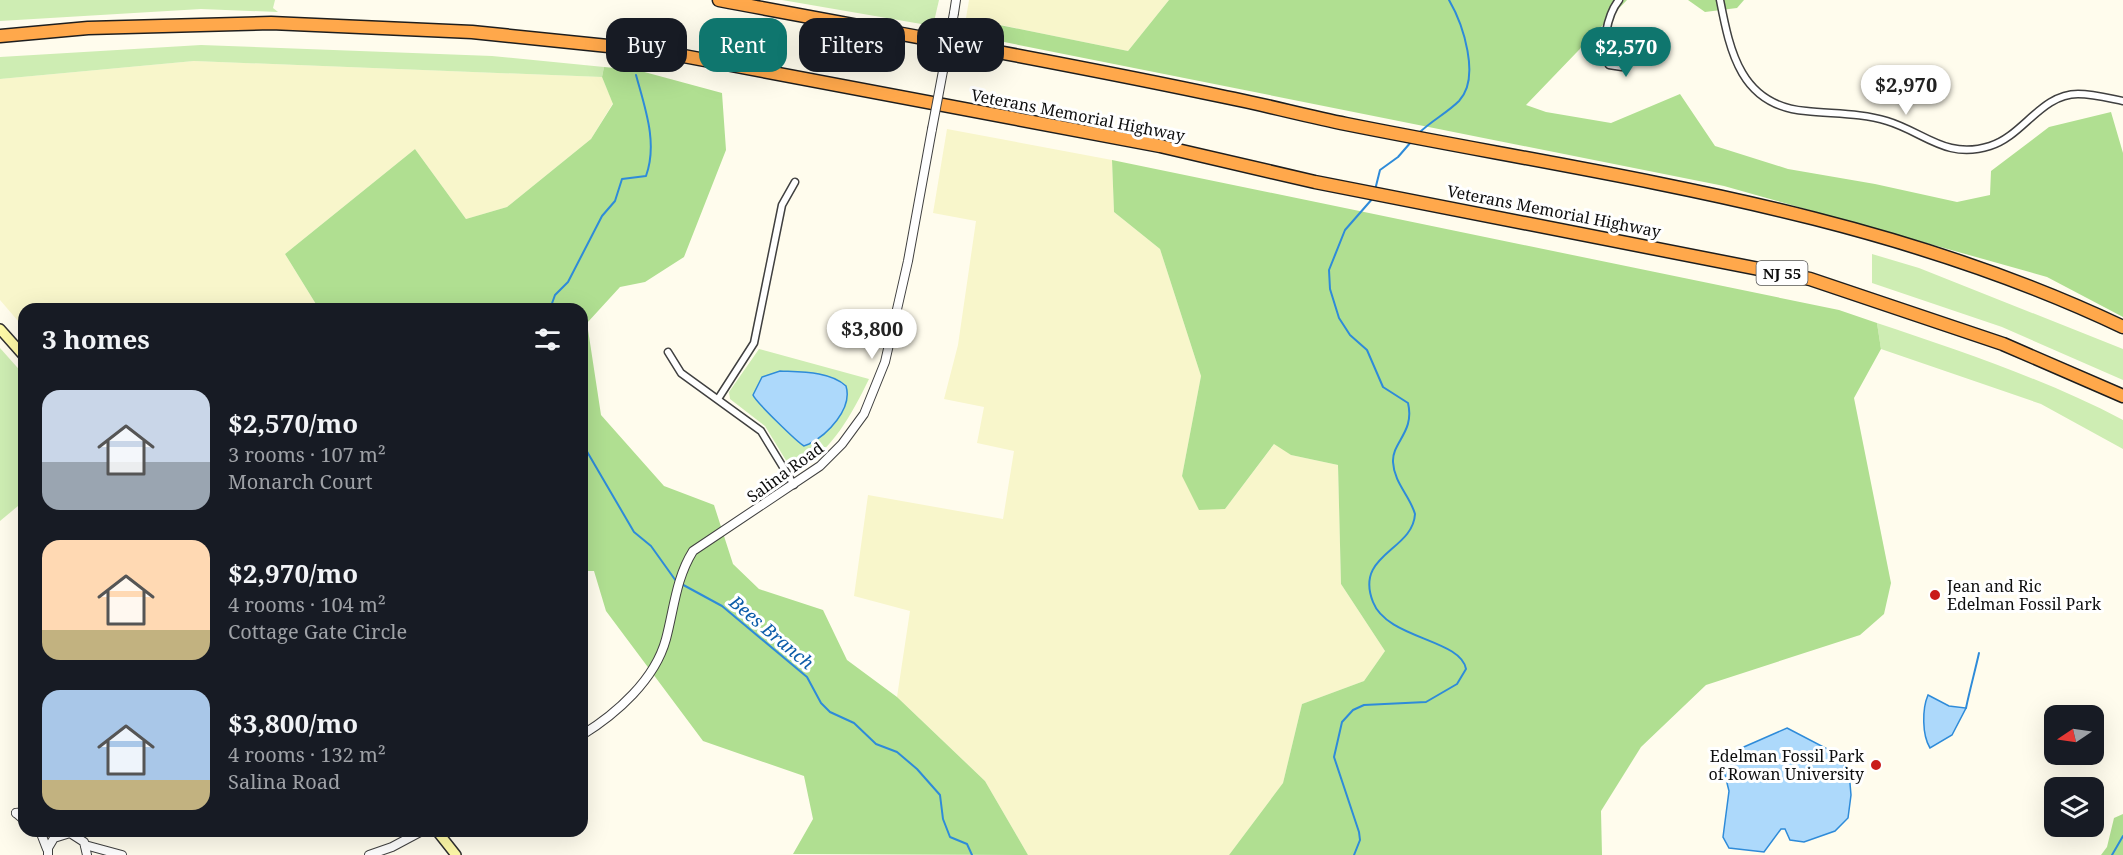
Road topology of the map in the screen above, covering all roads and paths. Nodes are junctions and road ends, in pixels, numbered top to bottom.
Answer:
1 (719, 0) edge
2 (957, 0) edge
3 (1619, 0) edge
4 (1720, 0) edge
5 (1608, 32) junction
6 (0, 36) edge
7 (2123, 100) edge
8 (795, 182) dead end
9 (2123, 327) edge
10 (0, 329) edge
11 (18, 349) edge
12 (668, 352) dead end
13 (2123, 396) edge
14 (718, 399) junction
15 (794, 485) junction
16 (588, 731) edge
17 (42, 837) edge
18 (56, 837) edge
19 (77, 837) edge
20 (411, 837) edge
21 (442, 837) edge
22 (86, 844) junction
23 (48, 853) edge
24 (87, 855) edge
25 (122, 855) edge
26 (369, 855) edge
27 (456, 855) edge

1 - 9 highway
2 - 15 street, Salina Road, bridge
3 - 5 street
4 - 7 street
5 - 5 street
6 - 13 highway, Veterans Memorial Highway / NJ 55
8 - 14 street
10 - 11 main road
12 - 14 street
14 - 15 street
15 - 16 street, Salina Road
17 - 23 street
18 - 23 street
19 - 22 street
20 - 26 street
21 - 27 main road
22 - 24 street
22 - 25 street

